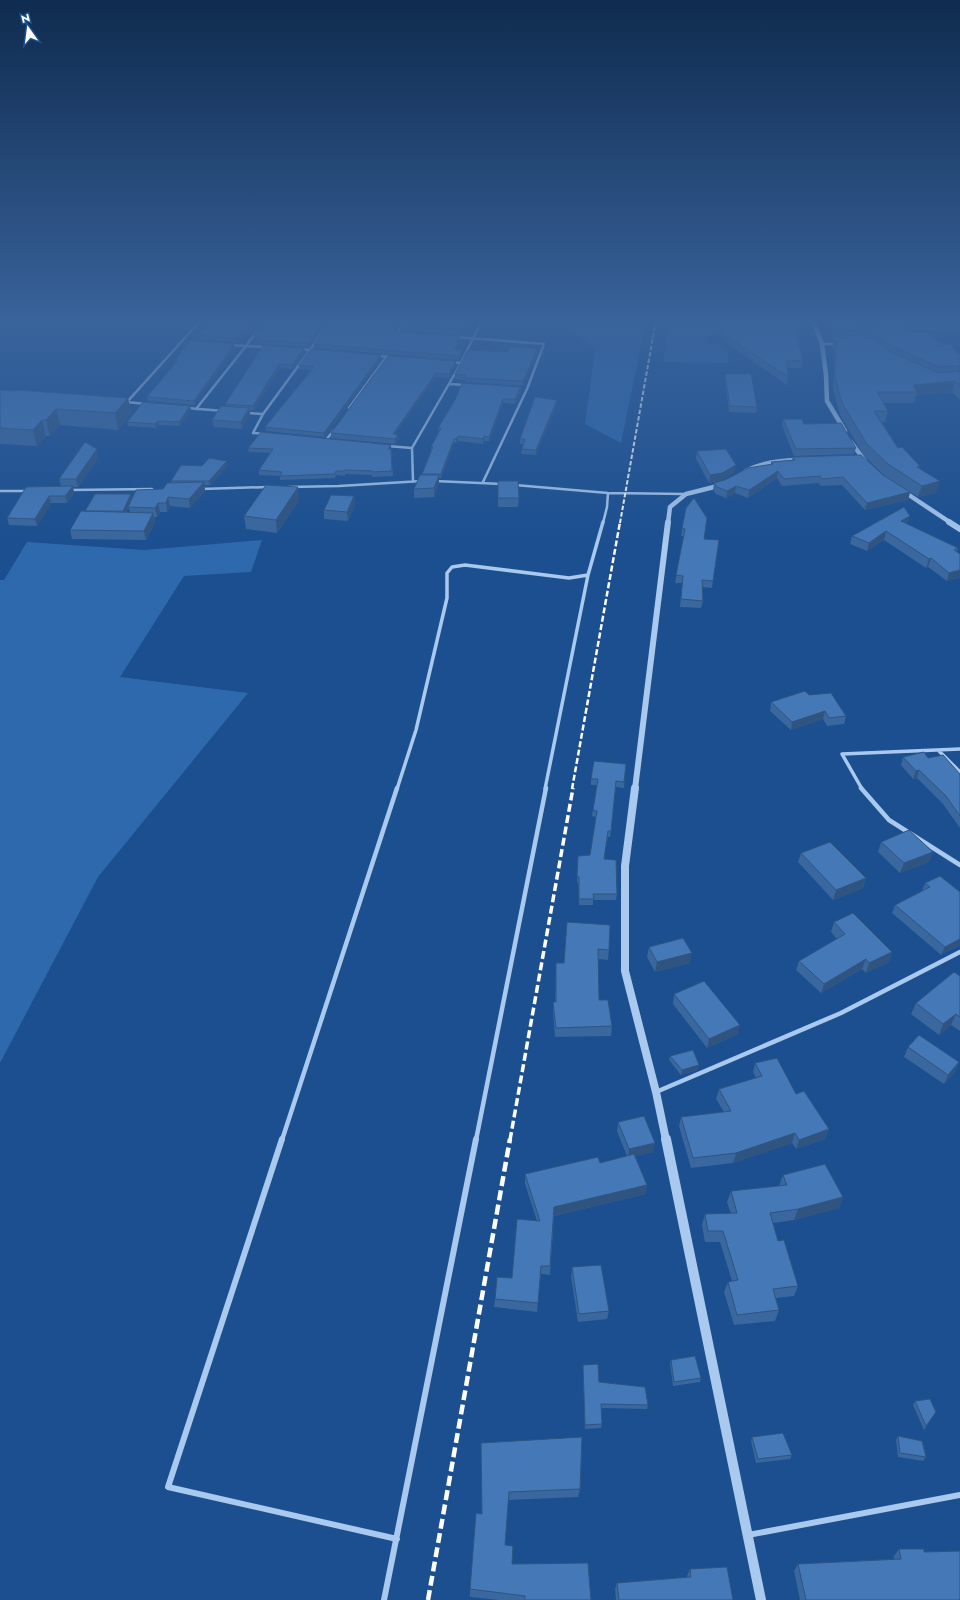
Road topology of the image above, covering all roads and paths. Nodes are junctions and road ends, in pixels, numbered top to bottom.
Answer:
1 (134, 395) edge
2 (207, 395) edge
3 (277, 395) edge
4 (359, 395) edge
5 (443, 395) edge
6 (524, 395) edge
7 (828, 395) edge
8 (150, 404) edge
9 (181, 407) edge
10 (196, 409) junction
11 (226, 411) edge
12 (241, 412) edge
13 (263, 414) junction
14 (345, 415) edge
15 (335, 428) edge
16 (268, 434) edge
17 (319, 440) edge
18 (326, 440) junction
19 (334, 441) edge
20 (380, 446) edge
21 (412, 448) junction
22 (854, 458) edge
23 (861, 458) junction
24 (808, 460) edge
25 (867, 463) edge
26 (742, 474) edge
27 (413, 481) junction
28 (427, 481) edge
29 (434, 481) edge
30 (729, 481) edge
31 (483, 482) junction
32 (506, 484) edge
33 (514, 485) edge
34 (275, 487) edge
35 (283, 487) edge
36 (896, 487) edge
37 (155, 489) edge
38 (195, 489) edge
39 (67, 490) edge
40 (139, 490) junction
41 (0, 491) edge
42 (35, 491) edge
43 (608, 492) junction
44 (686, 494) junction
45 (136, 497) edge
46 (960, 529) edge
47 (588, 575) junction
48 (960, 749) edge
49 (938, 750) junction
50 (960, 772) edge
51 (960, 865) edge
52 (960, 952) edge
53 (656, 1092) junction
54 (960, 1495) edge
55 (748, 1535) junction
56 (397, 1539) junction
57 (384, 1600) edge
58 (761, 1600) edge

1 - 8 street
2 - 10 street
3 - 13 street
4 - 14 street
5 - 21 street
6 - 31 street
7 - 23 street
9 - 10 street
10 - 11 street
12 - 13 street
13 - 16 street
15 - 18 street
17 - 18 street
18 - 19 street
20 - 21 street
21 - 27 street
22 - 23 street
23 - 25 street
24 - 26 street
27 - 28 street
27 - 35 street
29 - 31 street
30 - 44 street
31 - 32 street
33 - 43 street
34 - 38 street
36 - 46 street
37 - 40 street
39 - 40 street
40 - 45 street
41 - 42 street
43 - 44 street
43 - 47 street
44 - 53 street
47 - 56 street
47 - 56 street
48 - 49 street
49 - 50 street
49 - 51 street
52 - 53 street
53 - 55 street
54 - 55 street
55 - 58 street
56 - 57 street

